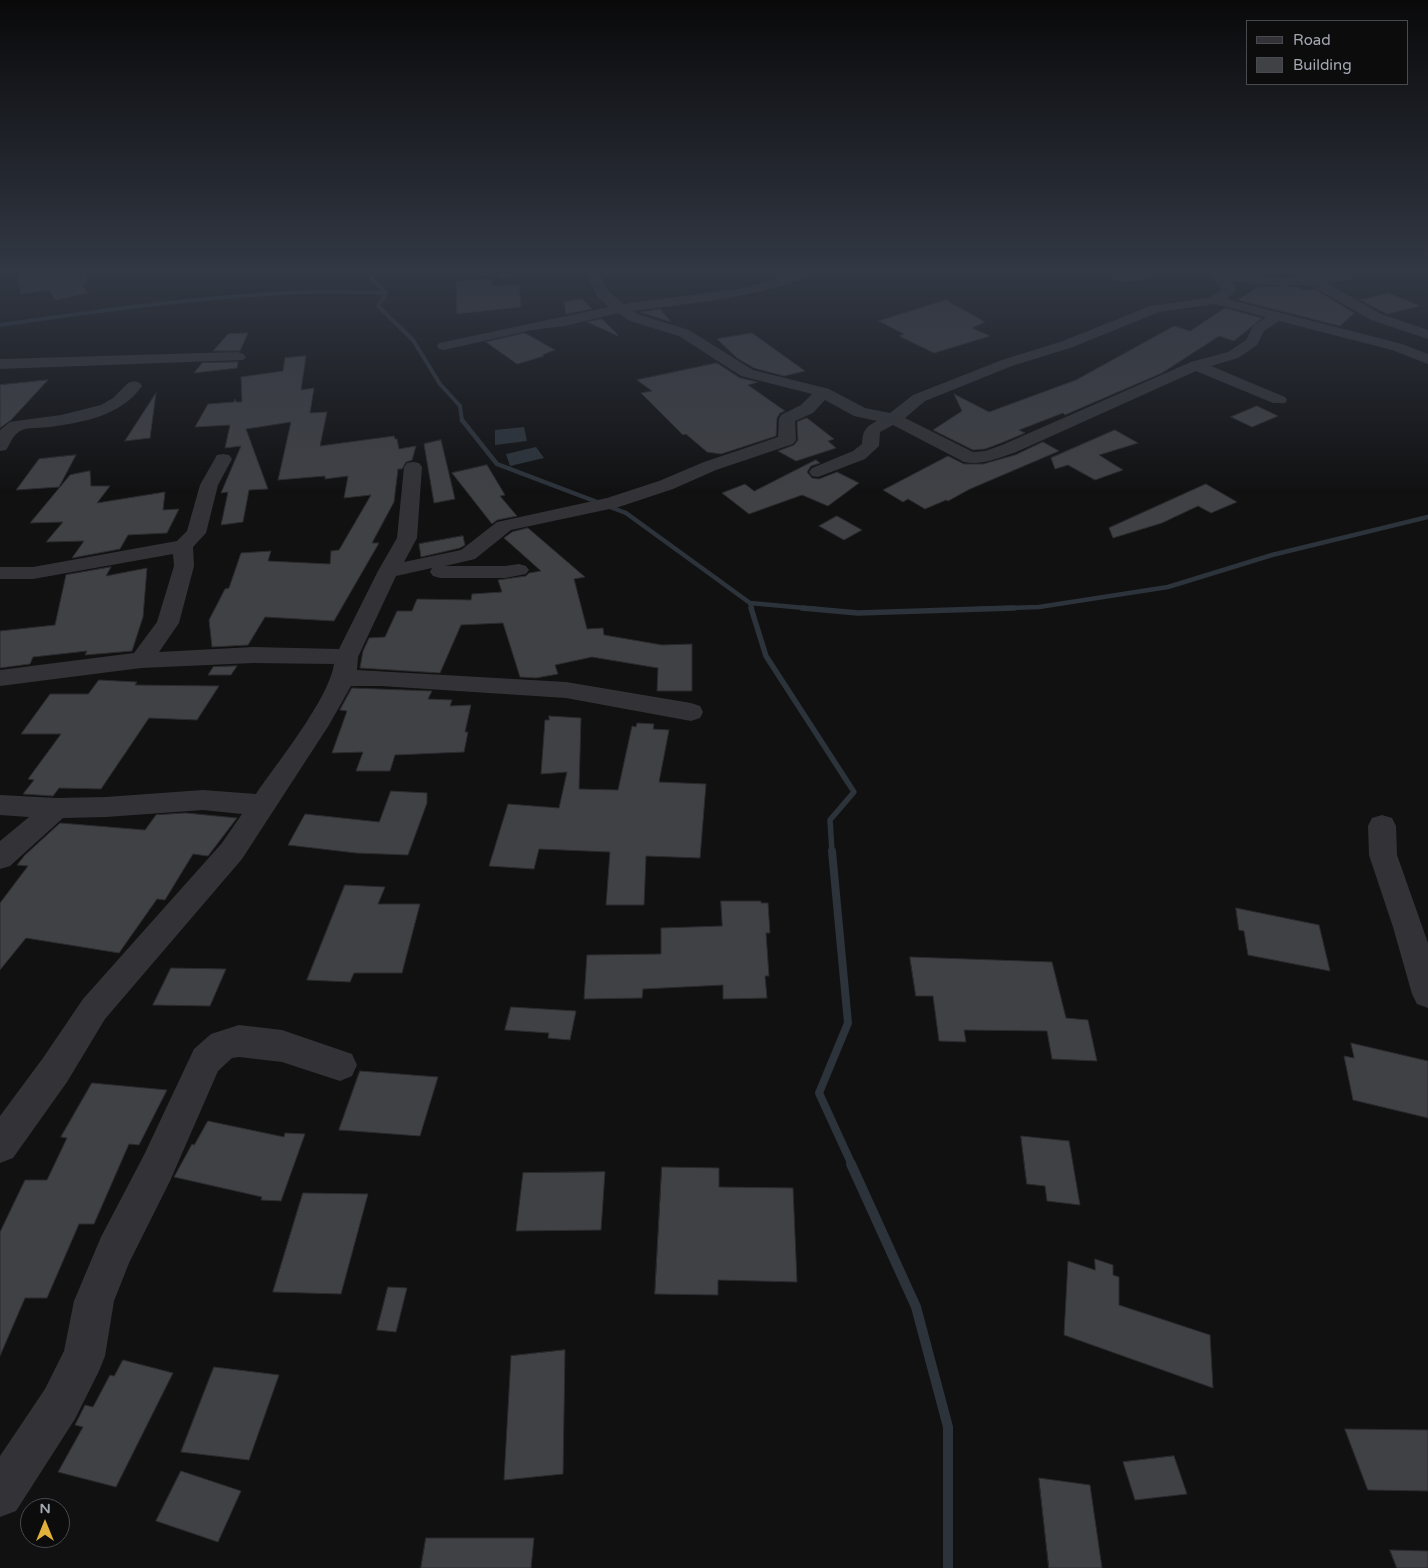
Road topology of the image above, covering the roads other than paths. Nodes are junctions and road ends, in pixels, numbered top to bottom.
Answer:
1 (705, 347) edge
2 (1058, 347) edge
3 (1244, 347) edge
4 (1396, 347) edge
5 (238, 357) dead end
6 (1428, 359) edge
7 (0, 364) edge
8 (1196, 365) junction
9 (134, 386) dead end
10 (823, 392) junction
11 (1279, 400) dead end
12 (893, 419) junction
13 (0, 446) edge
14 (223, 459) dead end
15 (413, 467) dead end
16 (818, 472) dead end
17 (183, 546) junction
18 (424, 564) junction
19 (519, 570) dead end
20 (388, 571) junction
21 (0, 573) edge
22 (141, 660) junction
23 (346, 668) junction
24 (0, 678) edge
25 (691, 712) dead end
26 (0, 804) edge
27 (264, 805) junction
28 (57, 808) junction
29 (1382, 826) dead end
30 (0, 858) edge
31 (1428, 994) edge
32 (340, 1065) dead end
33 (0, 1145) edge
34 (0, 1495) edge

1 - 10 street
2 - 12 street
3 - 8 street
4 - 6 street
5 - 7 street
8 - 11 street
8 - 12 street
9 - 13 street
10 - 12 street
10 - 18 street
12 - 16 street
14 - 17 street
15 - 20 street
17 - 21 street
17 - 22 street
18 - 19 street
18 - 20 street
20 - 23 street
22 - 23 street
22 - 24 street
23 - 25 street
23 - 27 street
26 - 28 street
27 - 28 street
27 - 33 street
28 - 30 street
29 - 31 street
32 - 34 street

